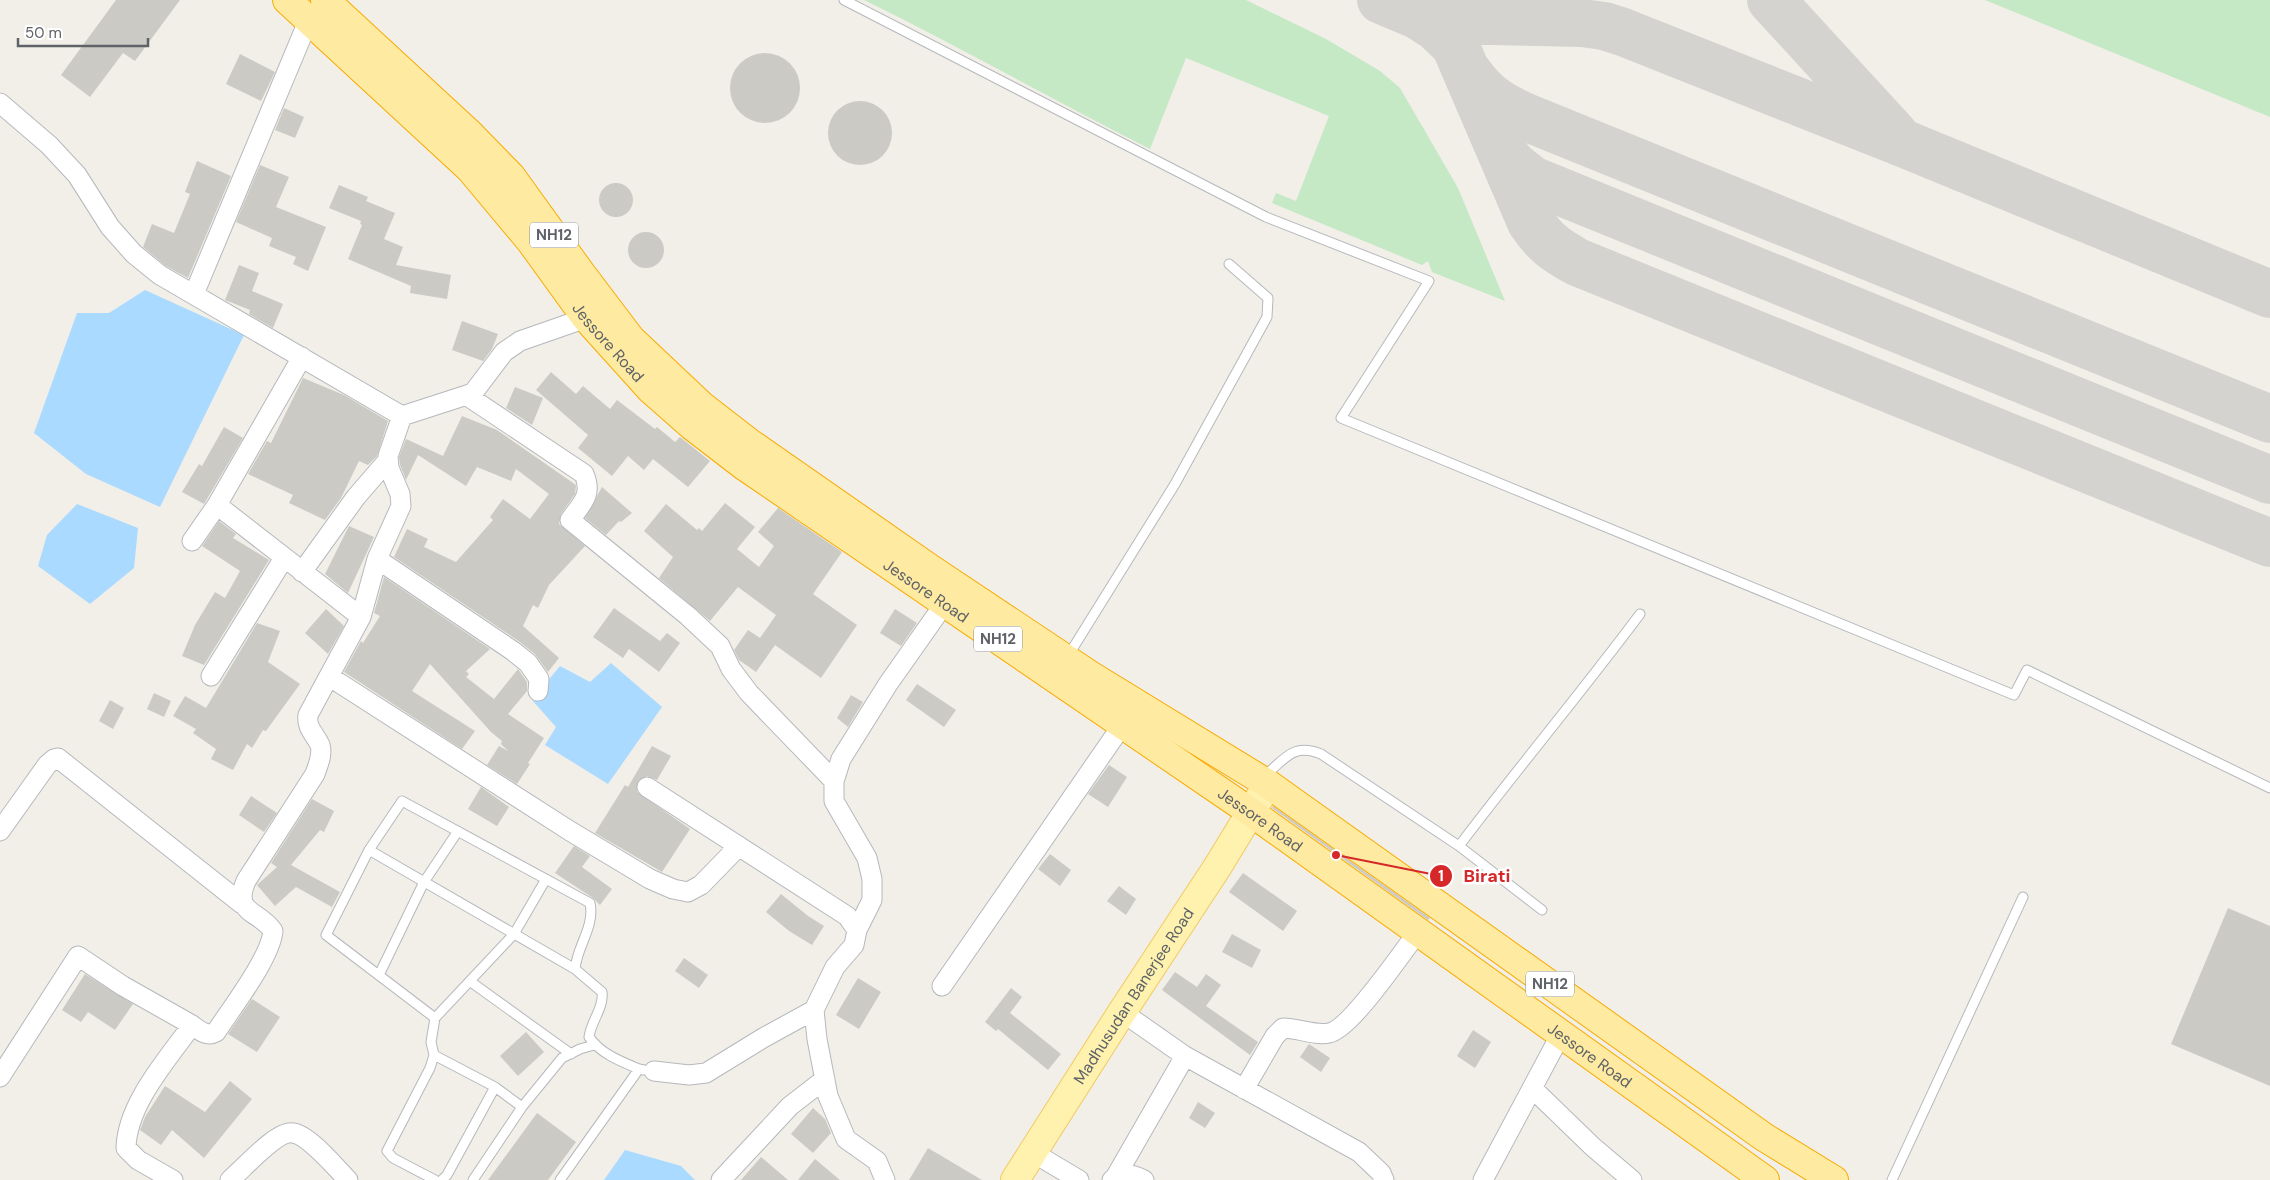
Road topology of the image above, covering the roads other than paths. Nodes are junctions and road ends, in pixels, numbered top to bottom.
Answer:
1 (287, 0) edge
2 (844, 0) edge
3 (317, 10) edge
4 (0, 103) edge
5 (1229, 264) dead end
6 (194, 294) junction
7 (586, 318) junction
8 (302, 357) junction
9 (466, 395) junction
10 (402, 416) junction
11 (388, 460) junction
12 (217, 504) junction
13 (192, 541) dead end
14 (284, 558) junction
15 (377, 559) junction
16 (302, 572) junction
17 (945, 603) junction
18 (1640, 614) dead end
19 (361, 617) junction
20 (1066, 659) junction
21 (211, 676) dead end
22 (330, 677) junction
23 (538, 691) dead end
24 (1123, 724) junction
25 (834, 781) junction
26 (1268, 784) junction
27 (647, 786) dead end
28 (2270, 788) edge
29 (1252, 813) junction
30 (0, 831) edge
31 (458, 831) junction
32 (739, 846) junction
33 (1459, 846) junction
34 (369, 850) junction
35 (546, 879) junction
36 (424, 882) junction
37 (2023, 897) dead end
38 (242, 904) junction
39 (1542, 910) dead end
40 (857, 930) junction
41 (1418, 932) junction
42 (514, 934) junction
43 (575, 969) junction
44 (379, 975) junction
45 (471, 982) junction
46 (942, 986) dead end
47 (814, 1010) junction
48 (1122, 1012) junction
49 (436, 1018) junction
50 (192, 1025) junction
51 (1561, 1034) junction
52 (594, 1045) junction
53 (434, 1054) junction
54 (570, 1054) junction
55 (1185, 1056) junction
56 (646, 1070) junction
57 (0, 1078) edge
58 (825, 1079) junction
59 (495, 1087) junction
60 (1532, 1088) junction
61 (1244, 1089) junction
62 (522, 1107) junction
63 (1032, 1152) junction
64 (1114, 1178) edge
65 (173, 1180) edge
66 (230, 1180) edge
67 (348, 1180) edge
68 (435, 1180) edge
69 (442, 1180) edge
70 (474, 1180) edge
71 (560, 1180) edge
72 (721, 1180) edge
73 (885, 1180) edge
74 (1015, 1180) edge
75 (1079, 1180) edge
76 (1144, 1180) edge
77 (1384, 1180) edge
78 (1483, 1180) edge
79 (1632, 1180) edge
80 (1765, 1180) edge
81 (1834, 1180) edge
82 (1892, 1180) edge

1 - 3 highway, Jessore Road / NH12
2 - 28 lane
3 - 6 street
3 - 7 highway, Jessore Road / NH12
3 - 20 highway, NH12
4 - 6 street
5 - 20 lane
6 - 8 street
7 - 9 street
7 - 17 highway, Jessore Road / NH12
8 - 10 street
8 - 12 street
9 - 10 street
9 - 25 street
10 - 11 street
11 - 15 street
11 - 16 street
12 - 13 street
12 - 14 street
14 - 16 street
14 - 21 street
15 - 19 street
15 - 23 street
16 - 19 street
17 - 24 highway, Jessore Road / NH12
17 - 25 street
18 - 33 lane
19 - 22 street
20 - 26 highway, NH12
22 - 32 street
22 - 38 street
24 - 29 highway, Jessore Road / NH12
24 - 46 street
25 - 40 street
26 - 29 main road, Madhusudan Banerjee Road
26 - 33 lane
26 - 81 highway, NH12
27 - 32 street
29 - 41 highway, Jessore Road / NH12
29 - 48 main road, Madhusudan Banerjee Road
30 - 38 street
31 - 34 lane
31 - 35 lane
31 - 36 lane
32 - 40 street
33 - 39 lane
34 - 36 lane
34 - 44 lane
35 - 42 lane
35 - 43 lane
36 - 42 lane
36 - 44 lane
37 - 82 lane
38 - 50 street
40 - 47 street
41 - 51 highway, Jessore Road / NH12
41 - 61 street
42 - 43 lane
42 - 45 lane
43 - 52 lane
44 - 49 lane
45 - 49 lane
45 - 54 lane
47 - 56 street
47 - 58 street
48 - 55 street
48 - 63 main road, Madhusudan Banerjee Road
49 - 53 lane
50 - 57 street
50 - 65 street
51 - 60 street
51 - 80 highway, Jessore Road / NH12
52 - 54 lane
52 - 56 lane
53 - 59 lane
53 - 68 lane
54 - 62 lane
55 - 61 street
55 - 64 street
56 - 71 lane
58 - 72 street
58 - 73 street
59 - 62 lane
59 - 69 lane
60 - 78 street
60 - 79 street
61 - 77 street
62 - 70 lane
63 - 74 main road, Madhusudan Banerjee Road
63 - 75 street
64 - 76 street
66 - 67 street

